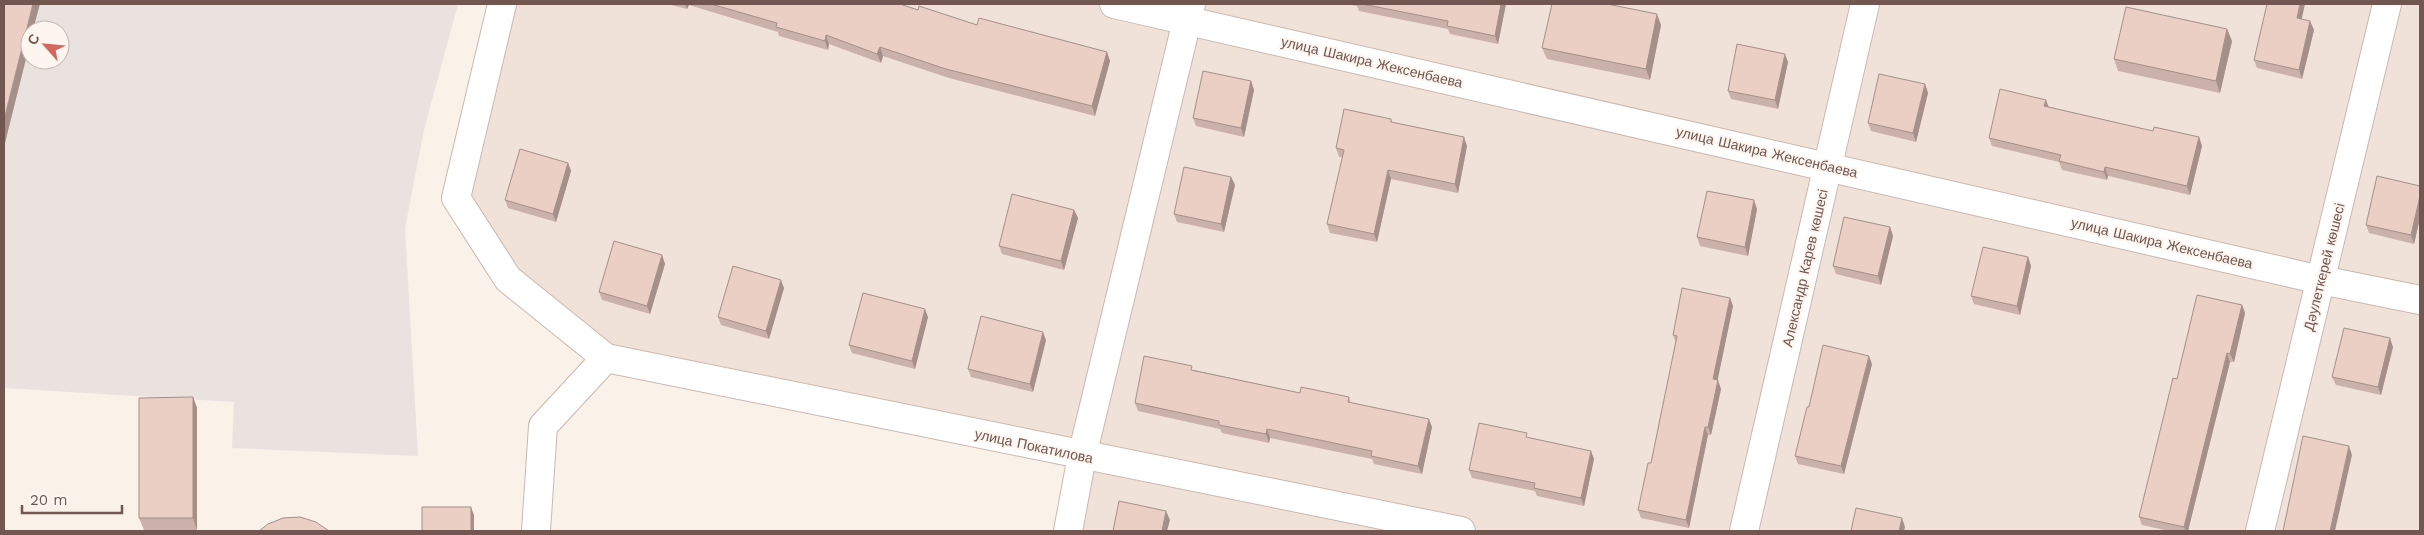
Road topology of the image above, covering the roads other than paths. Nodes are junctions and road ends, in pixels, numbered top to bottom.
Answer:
1 (502, 4) edge
2 (1114, 4) edge
3 (1865, 4) edge
4 (2387, 4) edge
5 (1189, 12) edge
6 (1829, 166) junction
7 (2321, 280) junction
8 (2420, 300) edge
9 (606, 358) junction
10 (1082, 456) junction
11 (536, 531) edge
12 (1068, 531) edge
13 (1462, 531) edge
14 (1744, 531) edge
15 (2260, 531) edge

1 - 9 street
2 - 5 street, улица Шакира Жексенбаева
3 - 6 street, Александр Карев көшесі
4 - 7 street, Дәулеткерей көшесі
5 - 6 street, улица Шакира Жексенбаева
5 - 10 street
6 - 7 street, улица Шакира Жексенбаева
6 - 14 street, Александр Карев көшесі
7 - 8 street, улица Шакира Жексенбаева
7 - 15 street, Дәулеткерей көшесі
9 - 10 street, улица Покатилова
9 - 11 street
10 - 12 street
10 - 13 street, улица Покатилова

